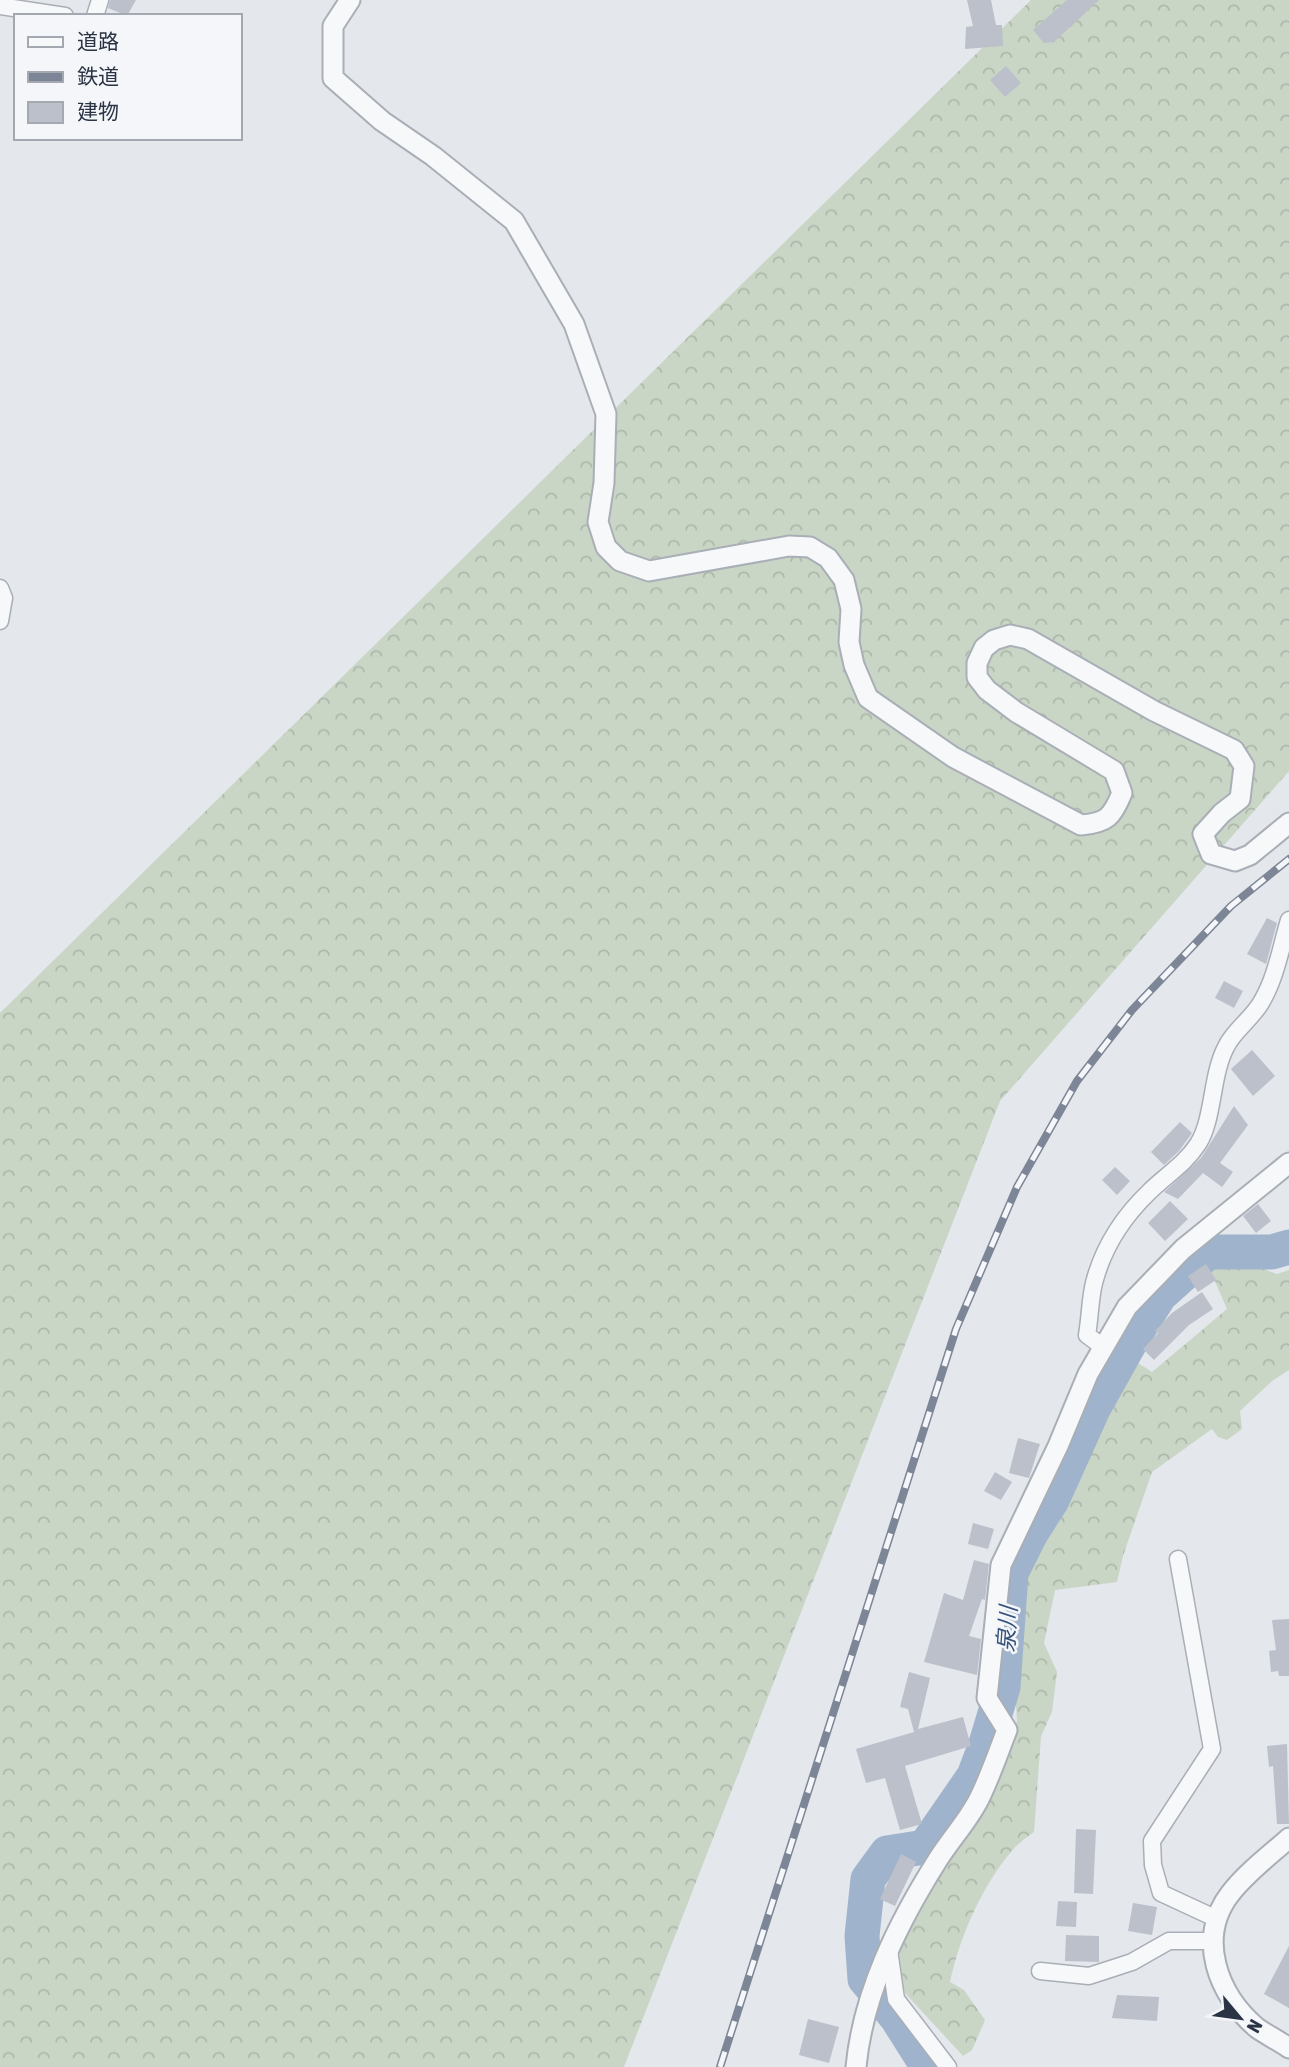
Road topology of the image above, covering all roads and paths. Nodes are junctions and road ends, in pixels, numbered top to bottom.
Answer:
1 (350, 0) edge
2 (0, 6) edge
3 (52, 14) edge
4 (0, 587) edge
5 (0, 621) edge
6 (1289, 823) edge
7 (1289, 920) edge
8 (1289, 1163) edge
9 (1103, 1347) junction
10 (1178, 1559) dead end
11 (1289, 1838) edge
12 (1217, 1919) junction
13 (1212, 1941) junction
14 (889, 1950) junction
15 (1040, 1970) dead end
16 (1289, 2048) edge
17 (856, 2067) edge
18 (948, 2067) edge

1 - 6 street
2 - 3 street
4 - 5 street
7 - 9 street
8 - 9 street
9 - 14 street
10 - 12 street
11 - 12 street
12 - 13 street
13 - 15 street
13 - 16 street
14 - 17 street
14 - 18 street

